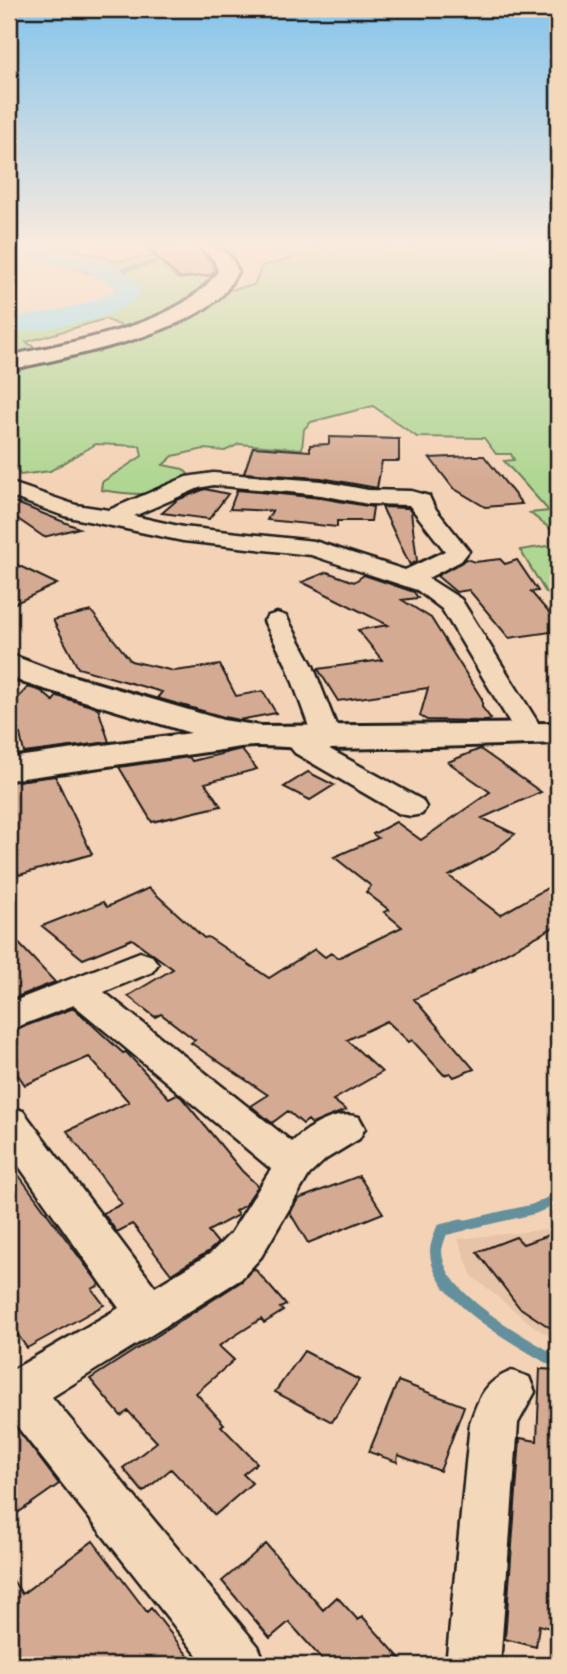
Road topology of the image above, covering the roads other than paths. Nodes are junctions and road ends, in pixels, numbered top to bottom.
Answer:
1 (145, 326) edge
2 (9, 363) edge
3 (9, 489) edge
4 (111, 517) junction
5 (408, 578) junction
6 (277, 621) dead end
7 (9, 664) edge
8 (241, 734) junction
9 (543, 734) edge
10 (312, 738) junction
11 (9, 769) edge
12 (411, 807) dead end
13 (139, 964) dead end
14 (81, 989) junction
15 (9, 1017) edge
16 (9, 1122) edge
17 (345, 1128) dead end
18 (295, 1164) junction
19 (148, 1313) junction
20 (17, 1392) edge
21 (512, 1392) dead end
22 (239, 1665) edge
23 (474, 1665) edge

1 - 2 street
3 - 4 street
4 - 5 street
4 - 5 street
5 - 9 street
6 - 10 street
7 - 8 street
8 - 10 street
8 - 11 street
9 - 10 street
10 - 12 street
13 - 14 street
14 - 15 street
14 - 18 street
16 - 19 street
17 - 18 street
18 - 19 street
19 - 20 street
20 - 22 street
21 - 23 street

